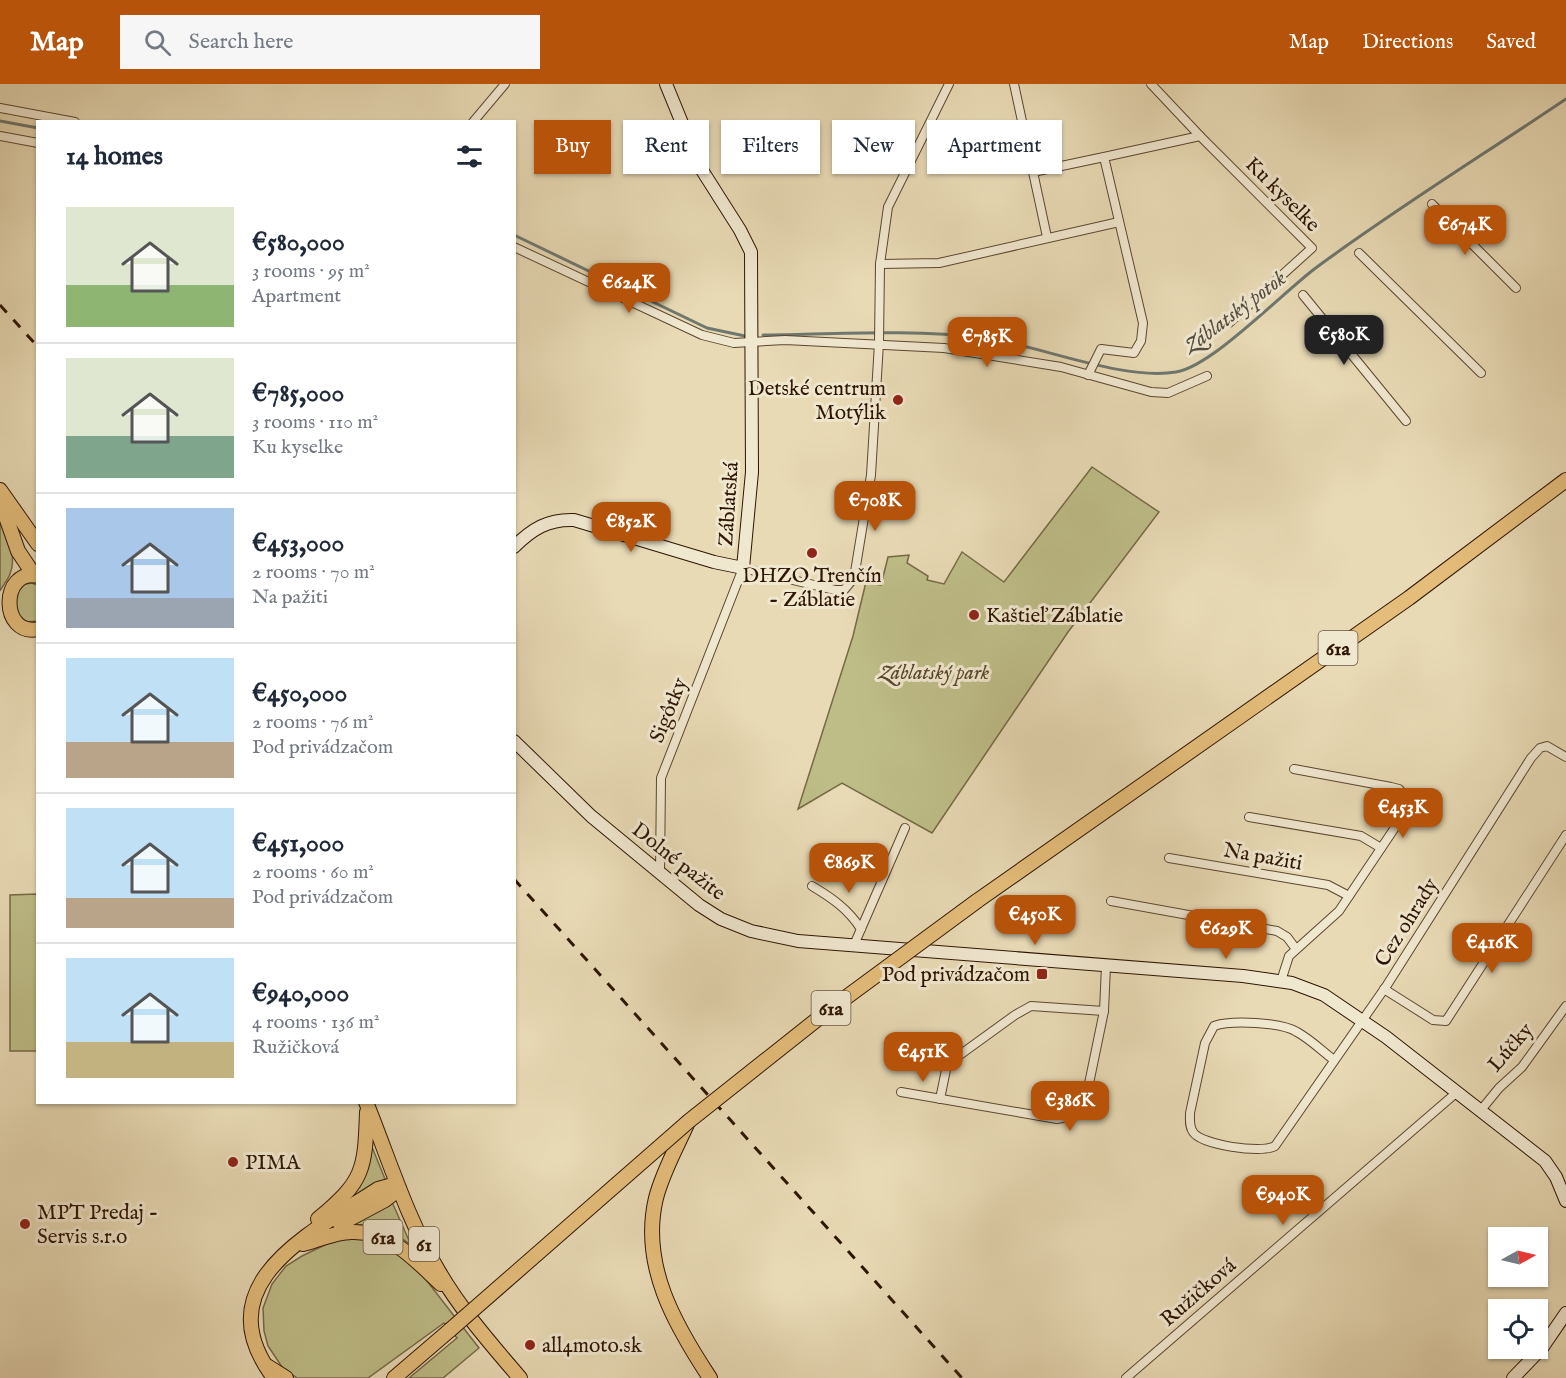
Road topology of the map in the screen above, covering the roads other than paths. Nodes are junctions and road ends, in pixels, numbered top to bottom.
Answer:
1 (505, 84) edge
2 (666, 84) edge
3 (949, 84) edge
4 (1014, 84) edge
5 (1151, 84) edge
6 (0, 108) edge
7 (64, 120) edge
8 (475, 120) edge
9 (1022, 120) edge
10 (0, 136) edge
11 (1200, 136) junction
12 (36, 143) edge
13 (1104, 157) junction
14 (1062, 166) edge
15 (1033, 174) edge
16 (1432, 204) dead end
17 (1119, 222) junction
18 (1047, 237) junction
19 (516, 249) edge
20 (1359, 253) dead end
21 (880, 264) junction
22 (1516, 288) dead end
23 (1303, 295) dead end
24 (1229, 323) dead end
25 (753, 343) junction
26 (879, 343) junction
27 (1089, 372) junction
28 (1481, 373) dead end
29 (1207, 376) dead end
30 (1406, 421) dead end
31 (1566, 480) edge
32 (0, 490) edge
33 (0, 500) edge
34 (36, 540) edge
35 (516, 545) edge
36 (18, 551) junction
37 (743, 568) junction
38 (36, 576) edge
39 (13, 581) junction
40 (36, 630) edge
41 (516, 743) edge
42 (1566, 757) edge
43 (1294, 770) dead end
44 (1249, 817) dead end
45 (905, 828) dead end
46 (1566, 835) edge
47 (1381, 848) junction
48 (1169, 858) dead end
49 (660, 872) junction
50 (812, 886) dead end
51 (1349, 896) junction
52 (1111, 901) dead end
53 (861, 929) junction
54 (854, 945) junction
55 (1296, 949) junction
56 (1106, 966) junction
57 (1281, 981) junction
58 (1384, 989) junction
59 (1566, 1006) edge
60 (1104, 1011) junction
61 (1362, 1021) junction
62 (1334, 1060) junction
63 (901, 1092) dead end
64 (1456, 1093) junction
65 (940, 1099) junction
66 (367, 1104) edge
67 (1481, 1110) junction
68 (689, 1120) junction
69 (399, 1189) junction
70 (1566, 1201) edge
71 (292, 1246) junction
72 (454, 1297) junction
73 (1566, 1313) edge
74 (263, 1364) junction
75 (269, 1378) edge
76 (276, 1378) edge
77 (286, 1378) edge
78 (394, 1378) edge
79 (520, 1378) edge
80 (710, 1378) edge
81 (1126, 1378) edge
82 (1513, 1378) edge

1 - 8 street
2 - 25 street, Záblatská
3 - 21 street
4 - 9 street
5 - 11 street, Ku kyselke
6 - 7 street
10 - 12 street
11 - 13 street
11 - 24 street, Ku kyselke
13 - 14 street
13 - 17 street
15 - 18 street
16 - 22 street
17 - 18 street
17 - 27 street
18 - 21 street
19 - 25 street
20 - 28 street
21 - 26 street
23 - 30 street
25 - 26 street
25 - 37 street, Záblatská
26 - 27 street
26 - 37 street
27 - 29 street
31 - 68 main road, 61a, bridge
32 - 34 main road
33 - 36 main road
35 - 37 street, Záblatská
36 - 38 main road
36 - 39 main road
37 - 49 street, Sigôtky
38 - 39 main road
39 - 40 main road
41 - 49 street, Dolné pažite
42 - 58 street, Cez ohrady
43 - 47 street
44 - 47 street, Na pažiti
45 - 53 street
46 - 58 street, Cez ohrady
47 - 51 street
48 - 51 street, Na pažiti
49 - 54 street, Dolné pažite
50 - 53 street
51 - 55 street
52 - 55 street
53 - 54 street
54 - 56 street, Dolné pažite
55 - 57 street
56 - 57 street, Dolné pažite
56 - 60 street
57 - 61 street, Dolné pažite
58 - 61 street, Cez ohrady
59 - 67 street, Lúčky
60 - 65 street
60 - 65 street
61 - 62 street, Cez ohrady
61 - 64 street, Dolné pažite
62 - 62 street
63 - 65 street
64 - 67 street, Dolné pažite
64 - 81 street, Ružičková
66 - 69 main road, 61
66 - 71 main road, 61a
67 - 70 street, Dolné pažite
68 - 78 main road, 61a, bridge
68 - 80 main road, 61a
69 - 71 main road, 61a
69 - 72 main road, 61
71 - 72 main road, 61a
71 - 74 main road, 61a
72 - 79 main road, 61
73 - 82 street
74 - 75 main road, 61a
74 - 76 main road, 61a
74 - 77 main road

